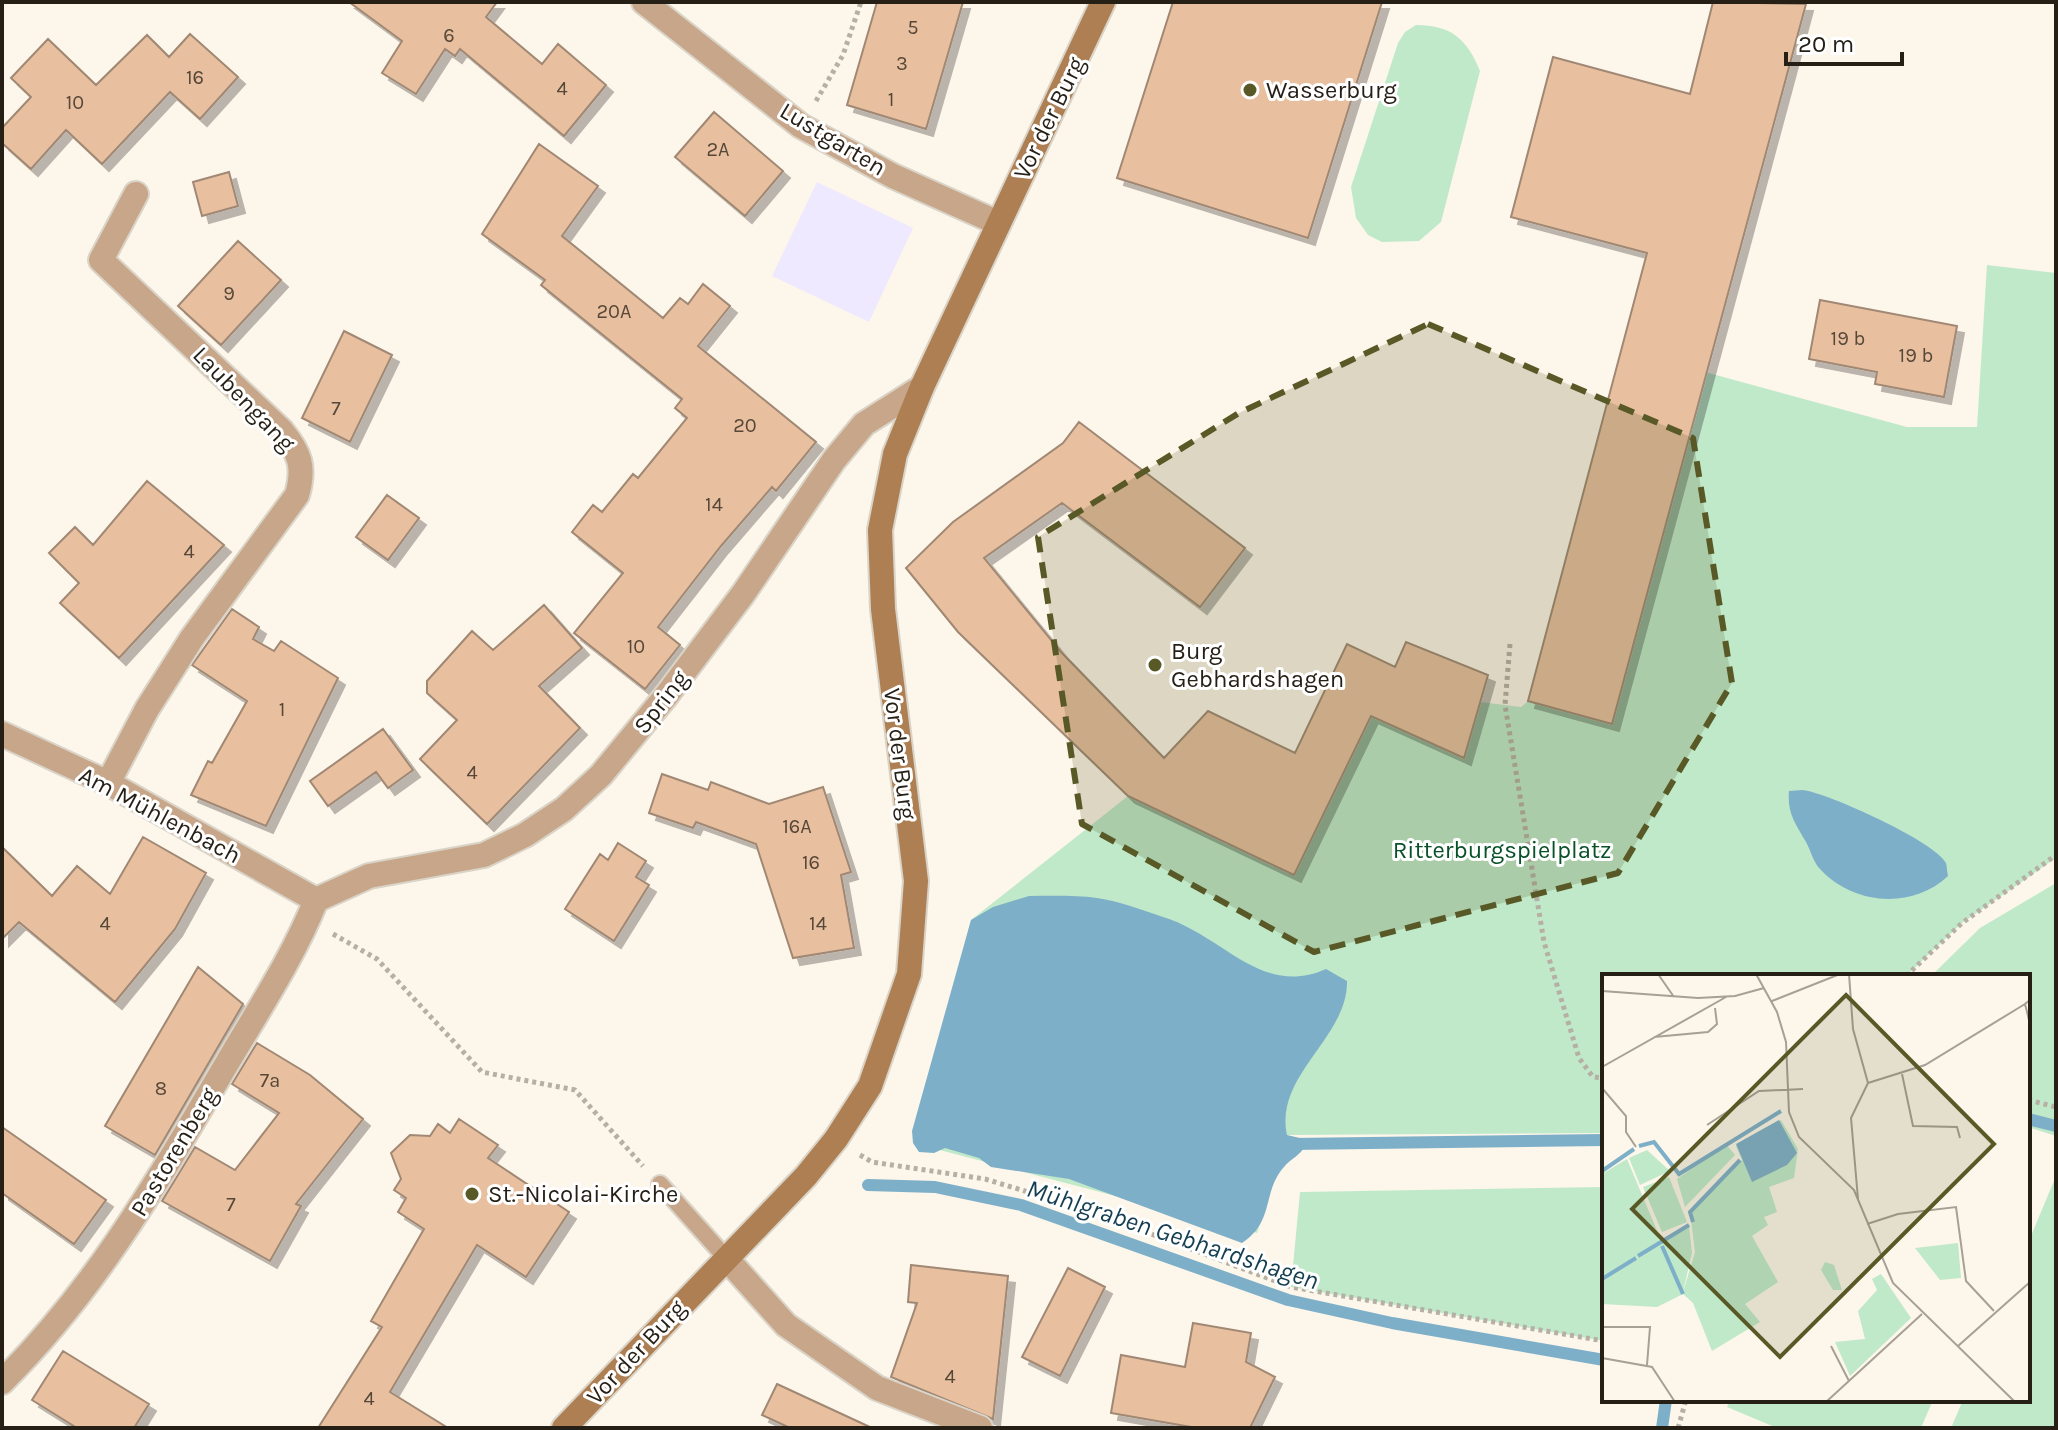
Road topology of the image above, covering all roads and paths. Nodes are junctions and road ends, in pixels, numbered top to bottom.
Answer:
1 (644, 2) edge
2 (861, 2) edge
3 (1103, 2) edge
4 (801, 126) junction
5 (136, 194) dead end
6 (998, 223) junction
7 (922, 387) junction
8 (1510, 644) dead end
9 (2, 734) edge
10 (108, 783) junction
11 (2056, 855) edge
12 (312, 910) junction
13 (1908, 974) edge
14 (1602, 1078) edge
15 (2030, 1100) edge
16 (2056, 1107) edge
17 (836, 1139) junction
18 (660, 1184) joint
19 (726, 1258) junction
20 (1602, 1341) edge
21 (2, 1382) edge
22 (1685, 1402) edge
23 (564, 1428) edge
24 (980, 1428) edge
25 (1678, 1428) edge

1 - 4 street, Lustgarten
2 - 4 path
3 - 6 main road, Vor der Burg
4 - 6 street, Lustgarten
5 - 10 street, Laubengang
6 - 7 main road, Vor der Burg
7 - 12 street, Spring
7 - 17 main road, Vor der Burg
8 - 14 path
9 - 10 street, Am Mühlenbach
10 - 12 street, Am Mühlenbach
11 - 13 path
12 - 18 path
12 - 21 street, Pastorenberg
15 - 16 path
17 - 19 main road, Vor der Burg
17 - 20 path
18 - 19 lane
19 - 23 main road, Vor der Burg
19 - 24 street
22 - 25 path

